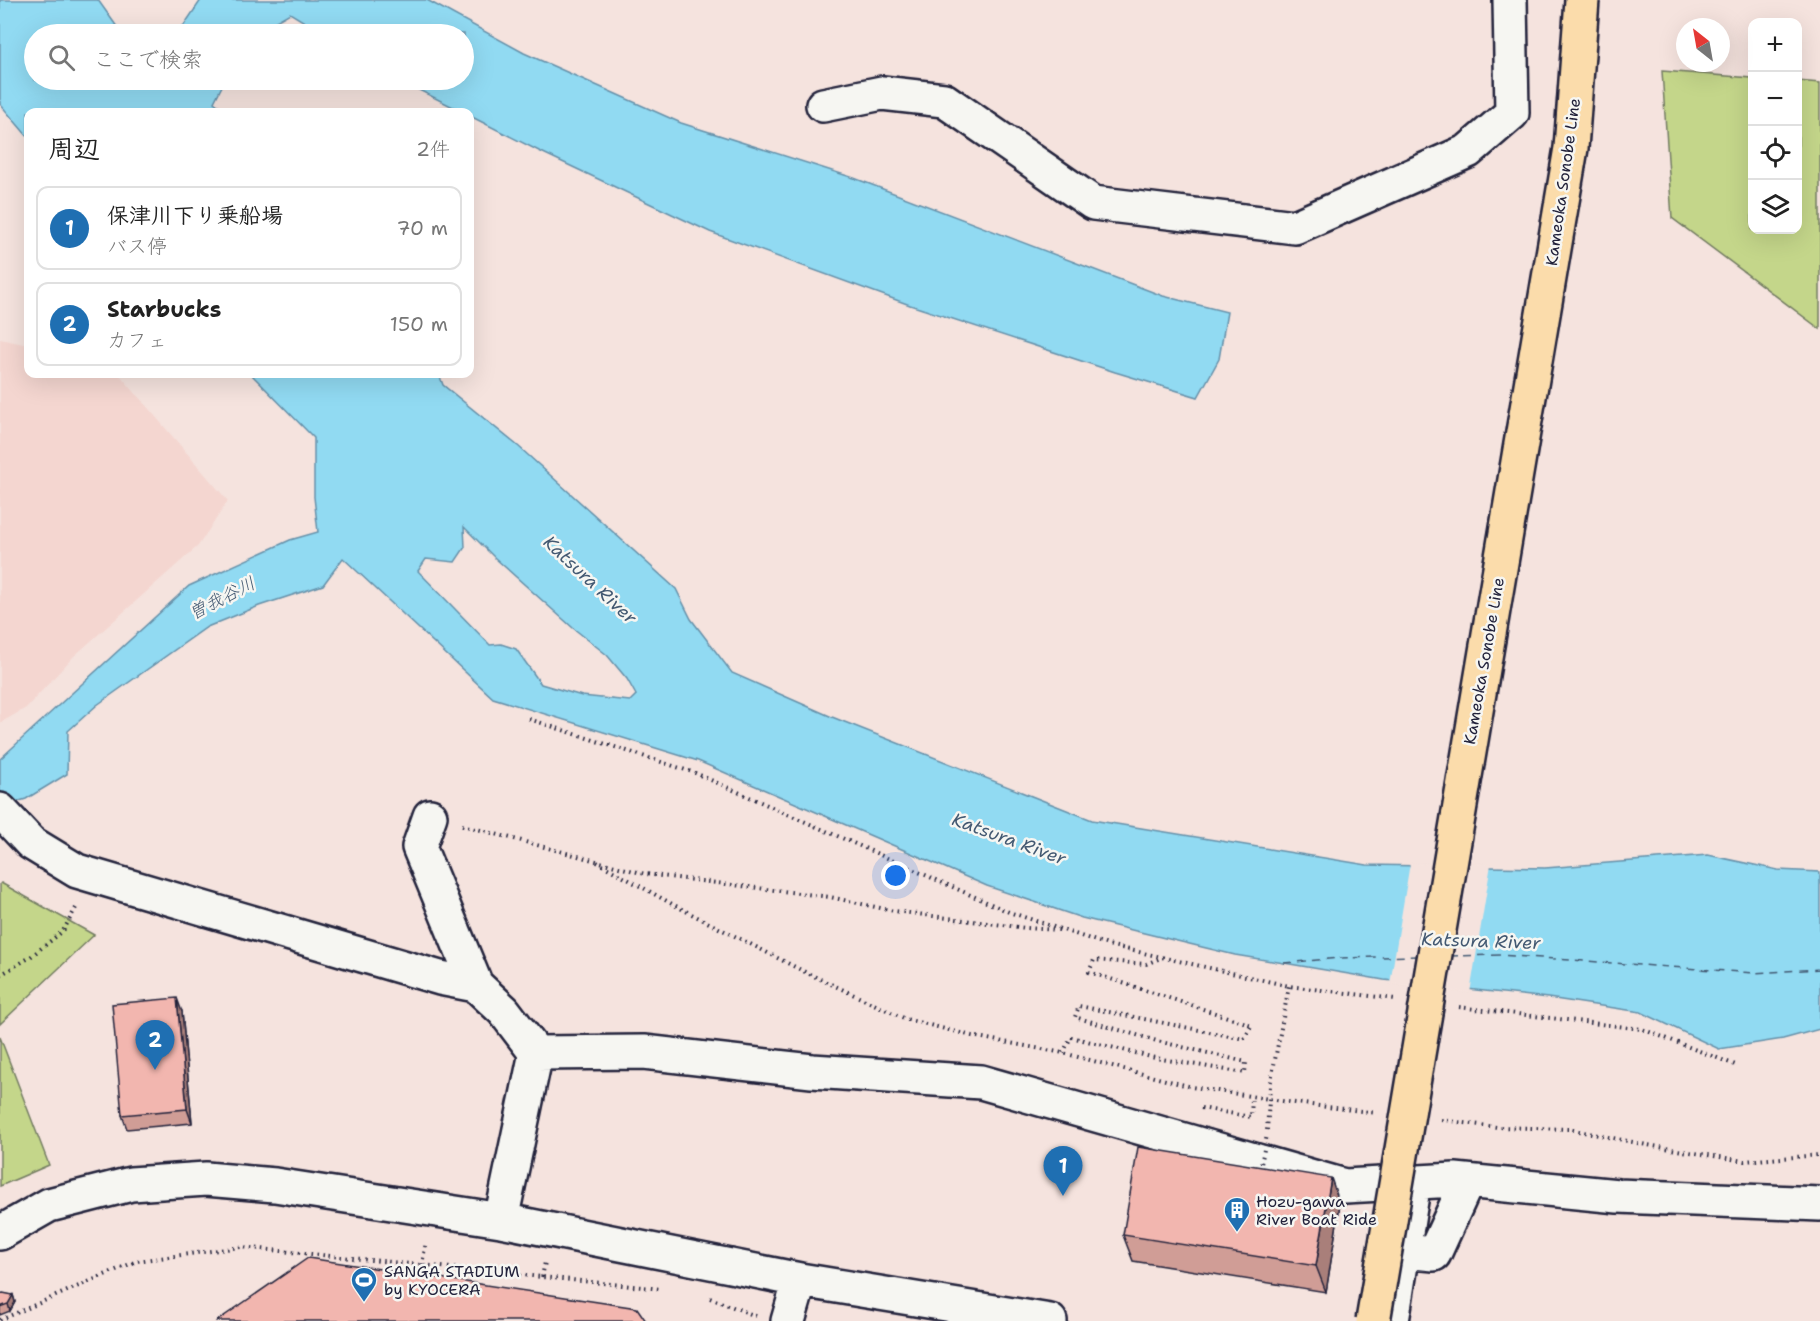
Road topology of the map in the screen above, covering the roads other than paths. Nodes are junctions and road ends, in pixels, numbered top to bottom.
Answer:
1 (1510, 0) edge
2 (1582, 0) edge
3 (823, 105) dead end
4 (430, 816) road end
5 (7, 818) edge
6 (476, 985) junction
7 (536, 1053) junction
8 (1414, 1182) junction
9 (1467, 1182) junction
10 (1820, 1204) edge
11 (501, 1220) junction
12 (0, 1233) edge
13 (1403, 1251) junction
14 (800, 1280) junction
15 (773, 1319) edge
16 (1050, 1321) edge
17 (1373, 1321) edge
18 (1392, 1321) edge

1 - 3 street
2 - 17 main road, Kameoka Sonobe Line, bridge
4 - 6 street
5 - 6 street
6 - 7 street
7 - 8 street
7 - 11 street
8 - 9 street
8 - 13 street
9 - 10 street
9 - 13 street
11 - 12 street
11 - 14 street
13 - 18 street
14 - 15 street
14 - 16 street

